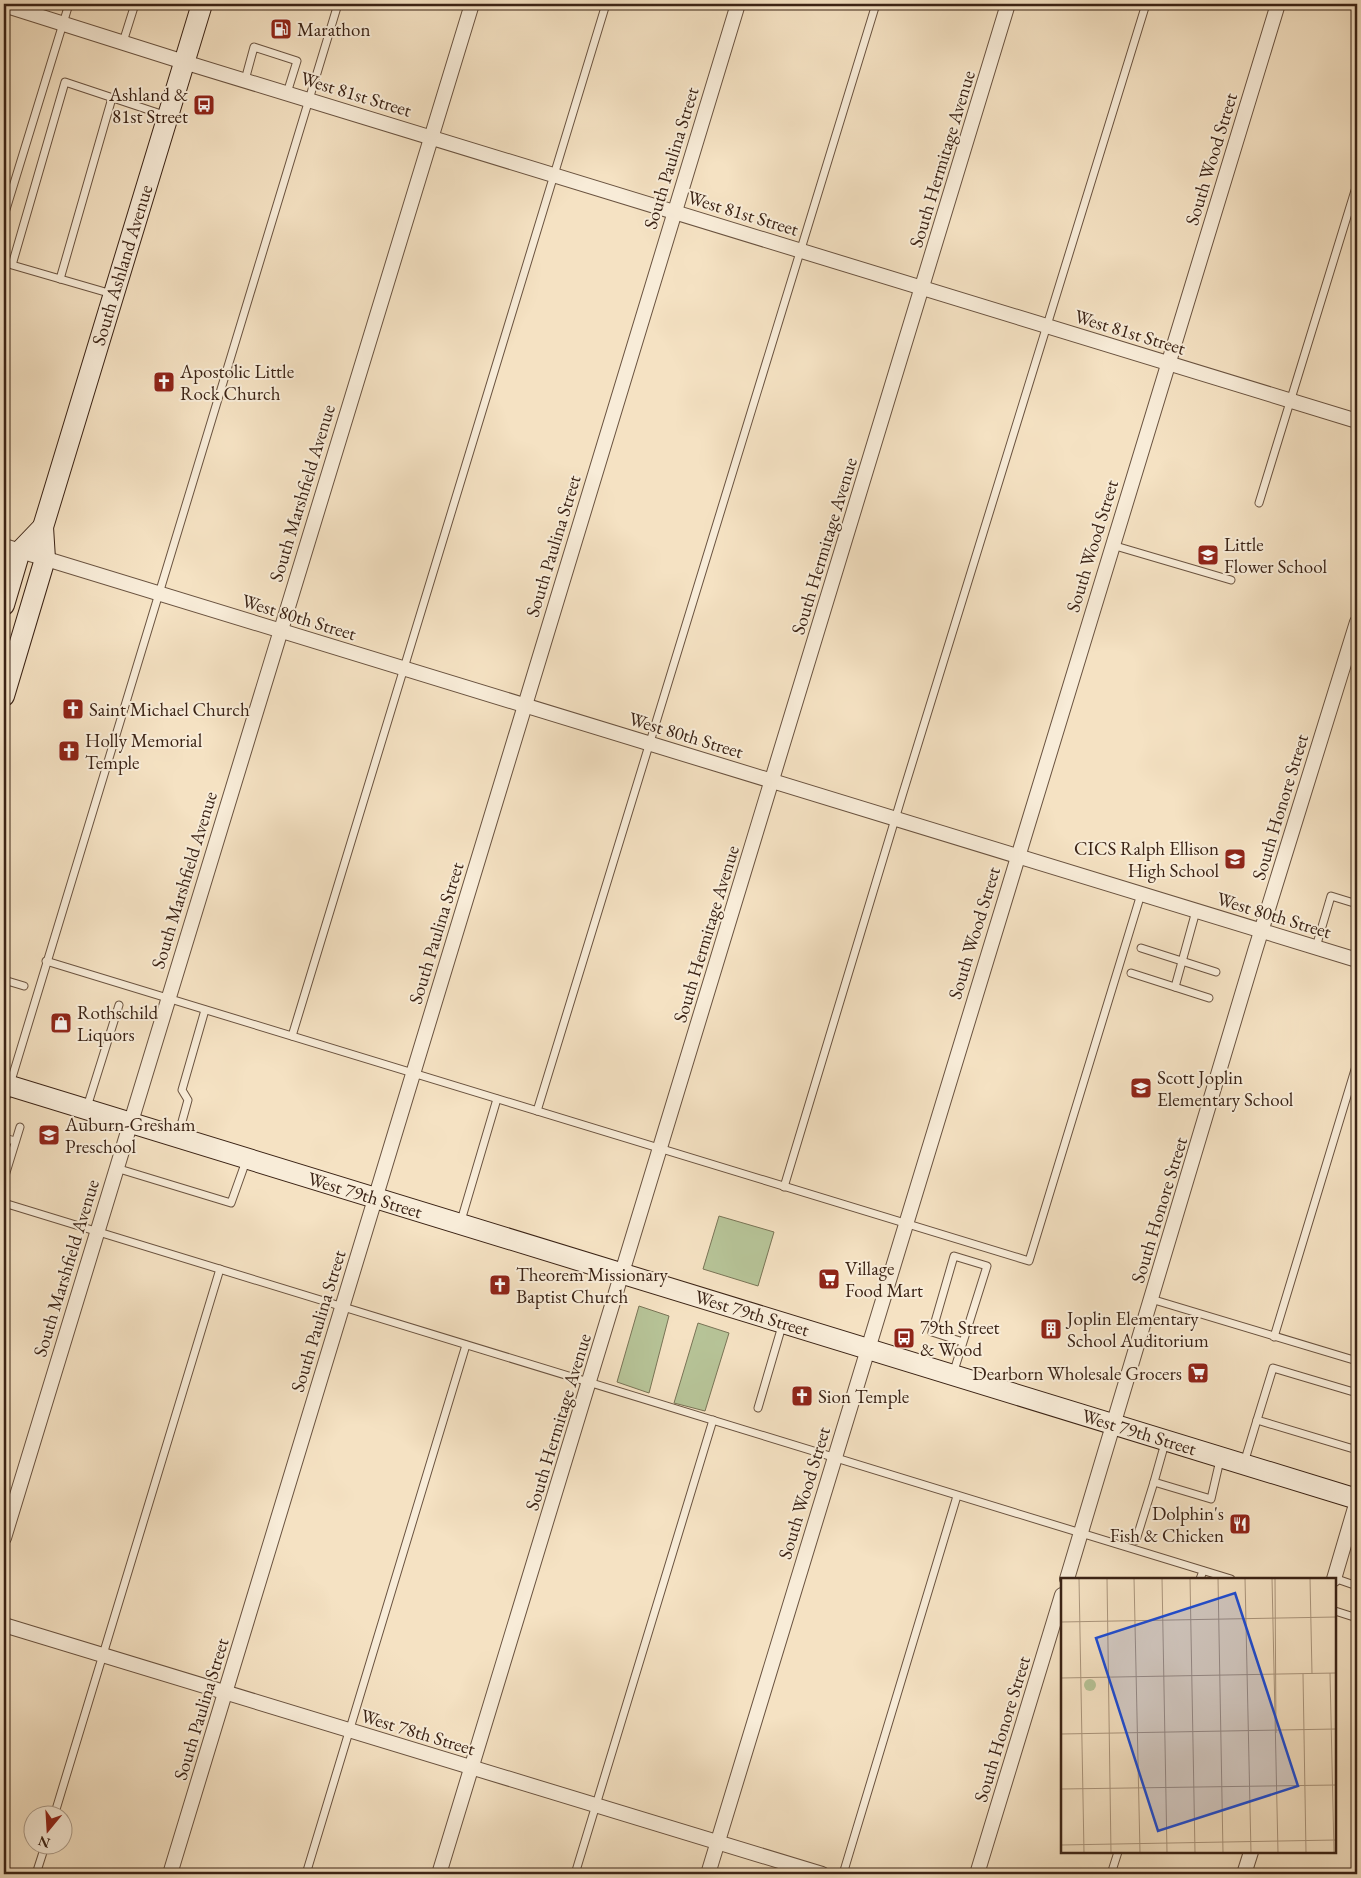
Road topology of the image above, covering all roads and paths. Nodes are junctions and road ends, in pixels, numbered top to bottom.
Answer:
1 (68, 4) edge
2 (135, 4) edge
3 (200, 4) edge
4 (338, 4) edge
5 (472, 4) edge
6 (606, 4) edge
7 (738, 4) edge
8 (876, 4) edge
9 (1008, 4) edge
10 (1146, 4) edge
11 (1278, 4) edge
12 (4, 5) edge
13 (62, 23) junction
14 (123, 42) junction
15 (184, 62) junction
16 (245, 80) junction
17 (287, 93) junction
18 (112, 98) junction
19 (309, 99) junction
20 (167, 116) junction
21 (431, 137) junction
22 (554, 175) junction
23 (1357, 184) edge
24 (675, 212) junction
25 (4, 216) edge
26 (801, 250) junction
27 (60, 279) junction
28 (922, 288) junction
29 (113, 294) junction
30 (1048, 326) junction
31 (1168, 363) junction
32 (1290, 401) junction
33 (1357, 421) edge
34 (1259, 503) dead end
35 (43, 527) junction
36 (1112, 545) junction
37 (12, 549) edge
38 (46, 559) junction
39 (1231, 580) dead end
40 (159, 594) junction
41 (4, 605) edge
42 (1357, 622) edge
43 (280, 630) junction
44 (404, 668) junction
45 (4, 696) edge
46 (524, 705) junction
47 (650, 744) junction
48 (772, 781) junction
49 (895, 819) junction
50 (1017, 856) junction
51 (1141, 894) junction
52 (1357, 904) edge
53 (1196, 911) junction
54 (1262, 931) junction
55 (1316, 947) junction
56 (1141, 948) dead end
57 (1357, 960) edge
58 (46, 961) junction
59 (1182, 962) junction
60 (1216, 972) dead end
61 (1131, 973) dead end
62 (4, 980) edge
63 (24, 986) dead end
64 (1175, 987) junction
65 (168, 998) junction
66 (1209, 998) dead end
67 (119, 1005) dead end
68 (205, 1010) junction
69 (292, 1036) junction
70 (1357, 1062) edge
71 (413, 1073) junction
72 (6, 1091) edge
73 (497, 1099) junction
74 (86, 1109) junction
75 (537, 1111) junction
76 (130, 1123) junction
77 (20, 1127) dead end
78 (177, 1137) junction
79 (4, 1138) edge
80 (16, 1141) junction
81 (660, 1149) junction
82 (246, 1158) junction
83 (116, 1168) junction
84 (4, 1179) edge
85 (784, 1187) junction
86 (375, 1198) junction
87 (4, 1203) edge
88 (460, 1224) junction
89 (905, 1224) junction
90 (97, 1231) junction
91 (220, 1269) junction
92 (622, 1274) junction
93 (1152, 1300) junction
94 (342, 1307) junction
95 (783, 1323) junction
96 (1274, 1337) junction
97 (963, 1342) junction
98 (466, 1345) junction
99 (867, 1348) junction
100 (1357, 1361) edge
101 (953, 1375) junction
102 (589, 1382) junction
103 (1357, 1393) edge
104 (758, 1408) dead end
105 (713, 1420) junction
106 (1257, 1420) junction
107 (1114, 1424) junction
108 (1166, 1440) junction
109 (1357, 1450) edge
110 (1221, 1457) junction
111 (834, 1458) junction
112 (1244, 1464) junction
113 (1154, 1482) junction
114 (957, 1496) junction
115 (1357, 1500) edge
116 (1081, 1533) junction
117 (4, 1538) edge
118 (1136, 1540) dead end
119 (1203, 1571) junction
120 (1067, 1578) edge
121 (1200, 1578) edge
122 (1228, 1578) edge
123 (1334, 1578) edge
124 (1336, 1580) edge
125 (1357, 1586) edge
126 (1061, 1598) edge
127 (1336, 1611) edge
128 (1357, 1618) edge
129 (4, 1625) edge
130 (103, 1655) junction
131 (225, 1693) junction
132 (349, 1730) junction
133 (472, 1768) junction
134 (57, 1806) edge
135 (596, 1806) junction
136 (718, 1842) junction
137 (1118, 1853) edge
138 (1251, 1853) edge
139 (42, 1856) edge
140 (36, 1874) edge
141 (170, 1874) edge
142 (306, 1874) edge
143 (439, 1874) edge
144 (575, 1874) edge
145 (708, 1874) edge
146 (822, 1874) edge
147 (843, 1874) edge
148 (977, 1874) edge
149 (1111, 1874) edge
150 (1244, 1874) edge

1 - 13 lane
2 - 14 lane
3 - 15 main road, South Ashland Avenue
4 - 19 lane
5 - 21 street, South Marshfield Avenue
6 - 22 lane
7 - 24 street, South Paulina Street
8 - 26 lane
9 - 28 street, South Hermitage Avenue
10 - 30 lane
11 - 31 street, South Wood Street
12 - 13 street, West 81st Street
13 - 14 street, West 81st Street
13 - 25 lane
14 - 15 street, West 81st Street
15 - 16 street, West 81st Street
15 - 20 main road, South Ashland Avenue
16 - 17 street, West 81st Street
16 - 17 lane
17 - 19 street, West 81st Street
18 - 20 lane
18 - 27 lane
18 - 27 lane
19 - 21 street, West 81st Street
19 - 40 lane
20 - 29 main road, South Ashland Avenue
21 - 22 street, West 81st Street
21 - 43 street, South Marshfield Avenue
22 - 24 street, West 81st Street
22 - 44 lane
23 - 32 lane
24 - 26 street, West 81st Street
24 - 46 street, South Paulina Street
26 - 28 street, West 81st Street
26 - 47 lane
27 - 29 lane
28 - 30 street, West 81st Street
28 - 48 street, South Hermitage Avenue
29 - 35 main road, South Ashland Avenue
30 - 31 street, West 81st Street
30 - 49 lane
31 - 32 street, West 81st Street
31 - 36 street, South Wood Street
32 - 33 street, West 81st Street
32 - 34 lane
35 - 37 main road, South Ashland Avenue
35 - 38 main road, South Ashland Avenue
36 - 39 lane
36 - 50 street, South Wood Street
37 - 38 street, West 80th Street
37 - 41 main road, South Ashland Avenue
38 - 40 street, West 80th Street
38 - 45 main road, South Ashland Avenue
40 - 43 street, West 80th Street
40 - 58 lane
42 - 54 street, South Honore Street
43 - 44 street, West 80th Street
43 - 65 street, South Marshfield Avenue
44 - 46 street, West 80th Street
44 - 69 lane
46 - 47 street, West 80th Street
46 - 71 street, South Paulina Street
47 - 48 street, West 80th Street
47 - 75 lane
48 - 49 street, West 80th Street
48 - 81 street, South Hermitage Avenue
49 - 50 street, West 80th Street
49 - 85 lane
50 - 51 street, West 80th Street
50 - 89 street, South Wood Street
51 - 53 street, West 80th Street
51 - 89 lane
52 - 55 lane
53 - 54 street, West 80th Street
53 - 59 lane
54 - 55 street, West 80th Street
54 - 93 street, South Honore Street
55 - 57 street, West 80th Street
56 - 59 lane
58 - 65 lane
58 - 72 lane
59 - 60 lane
59 - 64 lane
61 - 64 lane
62 - 63 lane
64 - 66 lane
65 - 68 lane
65 - 76 street, South Marshfield Avenue
67 - 74 lane
68 - 69 lane
68 - 78 lane
69 - 71 lane
70 - 96 lane
71 - 73 lane
71 - 86 street, South Paulina Street
72 - 74 main road, West 79th Street
73 - 75 lane
73 - 88 lane
74 - 76 main road, West 79th Street
75 - 81 lane
76 - 78 main road, West 79th Street
76 - 83 street, South Marshfield Avenue
77 - 80 lane
78 - 82 main road, West 79th Street
79 - 80 lane
80 - 84 lane
81 - 85 lane
81 - 92 street, South Hermitage Avenue
82 - 83 lane
82 - 86 main road, West 79th Street
83 - 90 street, South Marshfield Avenue
85 - 89 lane
86 - 88 main road, West 79th Street
86 - 94 street, South Paulina Street
87 - 90 lane
88 - 92 main road, West 79th Street
89 - 99 street, South Wood Street
90 - 91 lane
90 - 117 street, South Marshfield Avenue
91 - 94 lane
91 - 130 lane
92 - 95 main road, West 79th Street
92 - 102 street, South Hermitage Avenue
93 - 96 lane
93 - 107 street, South Honore Street
94 - 98 lane
94 - 131 street, South Paulina Street
95 - 99 main road, West 79th Street
95 - 104 lane
96 - 100 lane
97 - 97 lane
97 - 101 lane
98 - 102 lane
98 - 132 lane
99 - 101 main road, West 79th Street
99 - 111 street, South Wood Street
101 - 107 main road, West 79th Street
102 - 105 lane
102 - 133 street, South Hermitage Avenue
103 - 106 lane
105 - 111 lane
105 - 135 lane
106 - 109 lane
106 - 112 lane
107 - 108 main road, West 79th Street
107 - 116 street, South Honore Street
108 - 110 main road, West 79th Street
108 - 113 lane
110 - 112 main road, West 79th Street
110 - 113 lane
111 - 114 lane
111 - 136 street, South Wood Street
112 - 115 main road, West 79th Street
113 - 118 lane
114 - 116 lane
114 - 147 lane
115 - 123 street
116 - 119 lane
116 - 120 street, South Honore Street
119 - 121 lane
119 - 122 lane
124 - 125 lane
126 - 148 street, South Honore Street
127 - 128 lane
129 - 130 street, West 78th Street
130 - 131 street, West 78th Street
130 - 134 lane
131 - 132 street, West 78th Street
131 - 141 street, South Paulina Street
132 - 133 street, West 78th Street
132 - 142 lane
133 - 135 street, West 78th Street
133 - 143 street, South Hermitage Avenue
135 - 136 street, West 78th Street
135 - 144 lane
136 - 145 street, South Wood Street
136 - 146 street, West 78th Street
137 - 149 lane
138 - 150 street
139 - 140 lane

